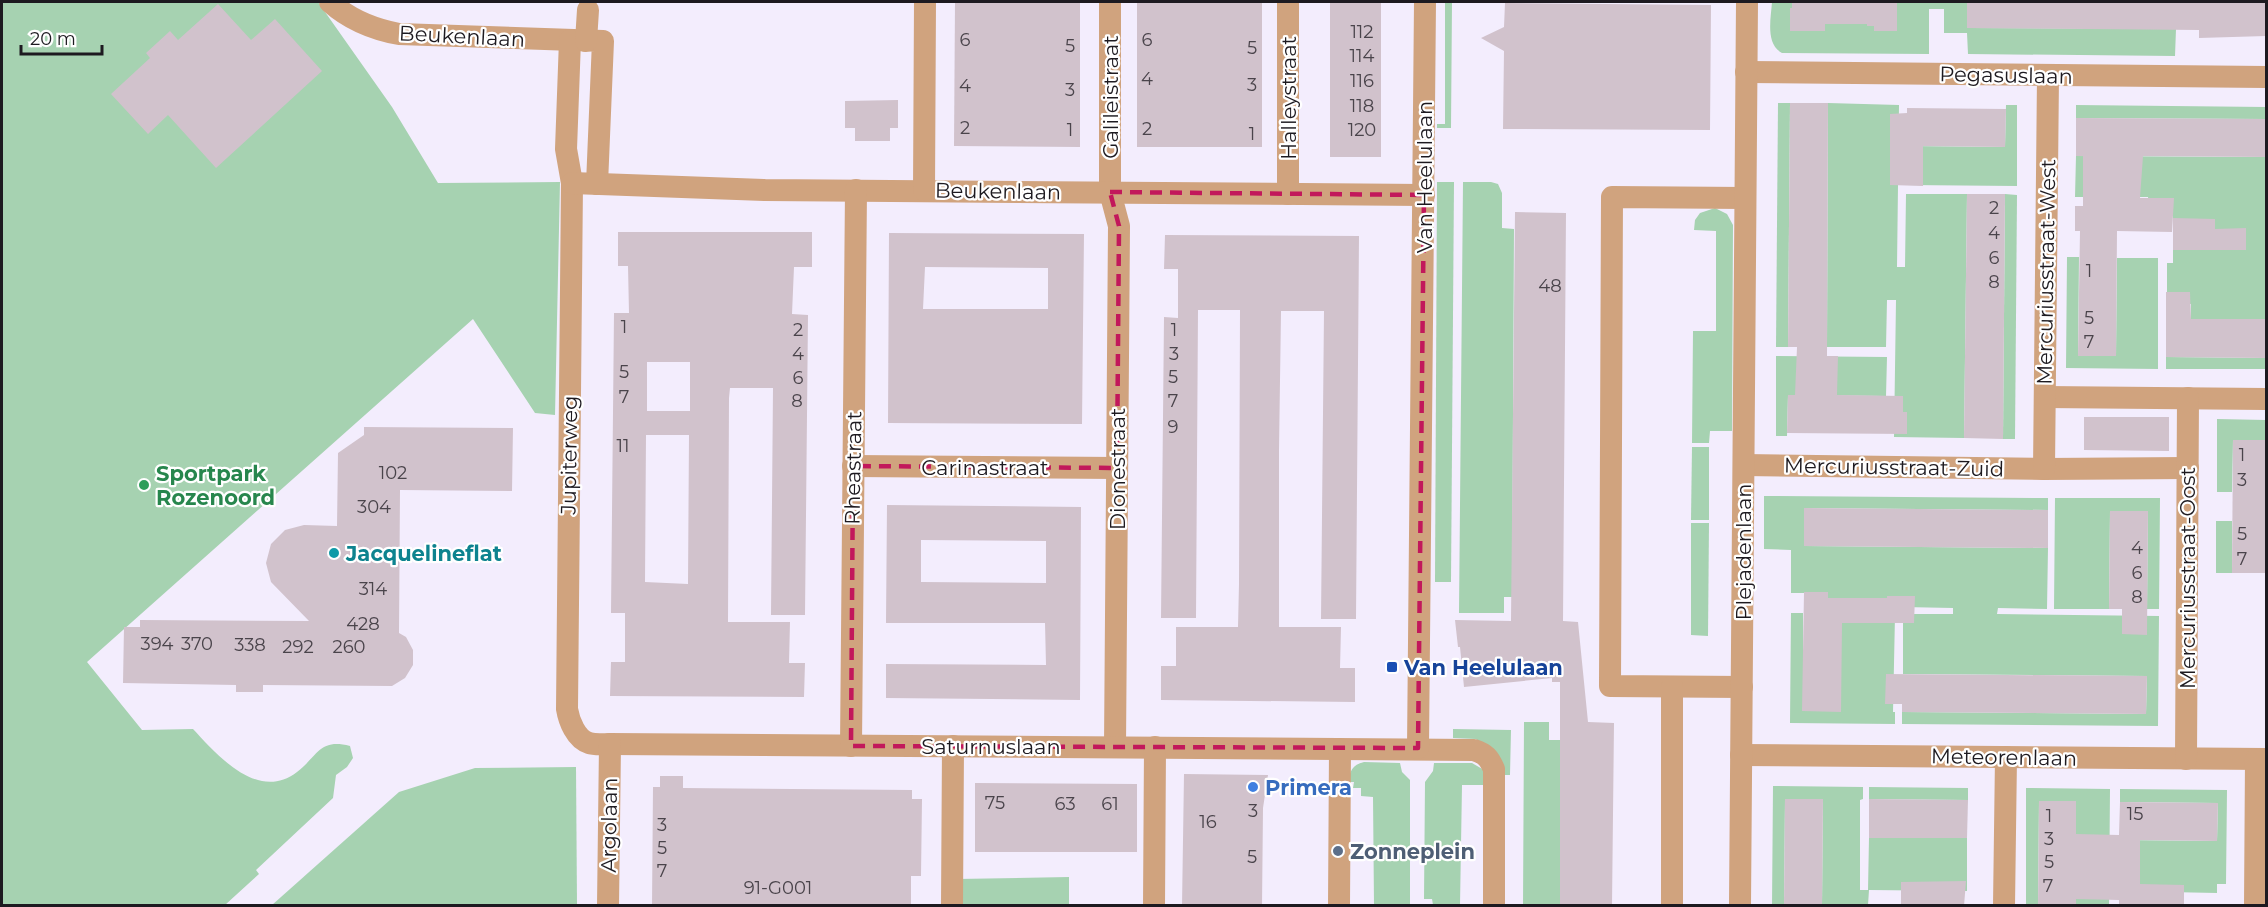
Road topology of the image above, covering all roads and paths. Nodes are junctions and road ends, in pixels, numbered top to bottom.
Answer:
1 (330, 2) edge
2 (925, 2) edge
3 (1110, 2) edge
4 (1288, 2) edge
5 (1425, 2) edge
6 (1747, 2) edge
7 (588, 10) dead end
8 (586, 41) junction
9 (1746, 72) junction
10 (2048, 76) junction
11 (2266, 77) edge
12 (572, 183) junction
13 (597, 184) junction
14 (856, 190) junction
15 (924, 190) junction
16 (1110, 192) junction
17 (1287, 194) junction
18 (1424, 195) junction
19 (1746, 198) junction
20 (2044, 397) junction
21 (2188, 398) junction
22 (2266, 399) edge
23 (1744, 465) junction
24 (853, 466) junction
25 (1117, 468) junction
26 (2188, 468) junction
27 (2044, 469) junction
28 (1672, 687) junction
29 (1742, 687) junction
30 (572, 725) joint
31 (610, 744) junction
32 (851, 746) junction
33 (953, 746) junction
34 (1115, 747) junction
35 (1155, 747) junction
36 (1418, 748) junction
37 (1340, 749) junction
38 (1742, 755) junction
39 (2006, 757) junction
40 (2186, 759) junction
41 (2261, 759) edge
42 (608, 906) edge
43 (952, 906) edge
44 (1154, 906) edge
45 (1339, 906) edge
46 (1494, 906) edge
47 (1672, 906) edge
48 (1740, 906) edge
49 (2004, 906) edge
50 (2254, 906) edge

1 - 8 street, Beukenlaan
2 - 15 street
3 - 16 street, Galileistraat
4 - 17 street, Halleystraat
5 - 18 street, Van Heelulaan
6 - 9 street, Plejadenlaan
7 - 8 street
8 - 12 street, Jupiterweg
8 - 13 street
9 - 10 street, Pegasuslaan
9 - 19 street, Plejadenlaan
10 - 11 street, Pegasuslaan
10 - 20 street, Mercuriusstraat-West
12 - 13 street, Beukenlaan
12 - 30 street, Jupiterweg
13 - 14 street, Beukenlaan
14 - 15 street, Beukenlaan
14 - 24 street, Rheastraat
15 - 16 street, Beukenlaan
16 - 17 street, Beukenlaan
16 - 25 street, Dionestraat
17 - 18 street, Beukenlaan
18 - 36 street, Van Heelulaan
19 - 23 street, Plejadenlaan
19 - 28 street
20 - 21 street
20 - 27 street, Mercuriusstraat-West
21 - 22 street
21 - 26 street, Mercuriusstraat-Oost
23 - 27 street, Mercuriusstraat-Zuid
23 - 29 street, Plejadenlaan
24 - 25 street, Carinastraat
24 - 32 street, Rheastraat
25 - 34 street, Dionestraat
26 - 27 street, Mercuriusstraat-Zuid
26 - 40 street, Mercuriusstraat-Oost
28 - 29 street
28 - 47 street
29 - 38 street, Plejadenlaan
30 - 31 street, Saturnuslaan
31 - 32 street, Saturnuslaan
31 - 42 street, Argolaan
32 - 33 street, Saturnuslaan
33 - 34 street, Saturnuslaan
33 - 43 street
34 - 35 street, Saturnuslaan
35 - 37 street, Saturnuslaan
35 - 44 street
36 - 37 street, Saturnuslaan
36 - 46 street
37 - 45 street
38 - 39 street, Meteorenlaan
38 - 48 street, Plejadenlaan
39 - 40 street, Meteorenlaan
39 - 49 street
40 - 41 street, Meteorenlaan
41 - 50 street

